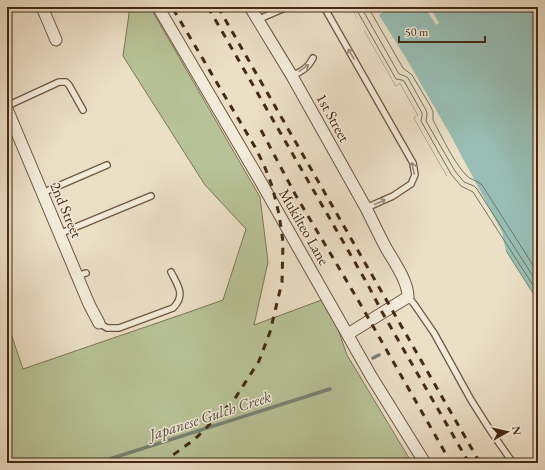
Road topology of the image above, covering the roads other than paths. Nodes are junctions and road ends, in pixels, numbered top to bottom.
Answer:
1 (42, 7) edge
2 (158, 7) edge
3 (250, 7) edge
4 (287, 7) edge
5 (324, 7) edge
6 (257, 20) junction
7 (56, 40) dead end
8 (313, 58) dead end
9 (292, 76) junction
10 (7, 109) edge
11 (83, 110) dead end
12 (107, 165) dead end
13 (42, 193) junction
14 (152, 196) dead end
15 (366, 208) junction
16 (59, 234) junction
17 (171, 272) dead end
18 (408, 297) junction
19 (99, 322) joint
20 (348, 334) junction
21 (424, 463) edge
22 (513, 463) edge

1 - 7 street
2 - 20 street, Mukilteo Lane
3 - 6 street, 1st Street
4 - 6 lane
15 -> 5 lane
6 - 9 street, 1st Street
9 -> 8 lane
9 - 15 street, 1st Street
10 - 11 lane
10 - 13 street, 2nd Street
12 - 13 lane
13 - 16 street, 2nd Street
14 - 16 lane
15 - 18 street, 1st Street
16 - 19 street, 2nd Street
17 - 19 lane
18 - 20 street
18 - 22 lane
20 - 21 street, Mukilteo Lane

